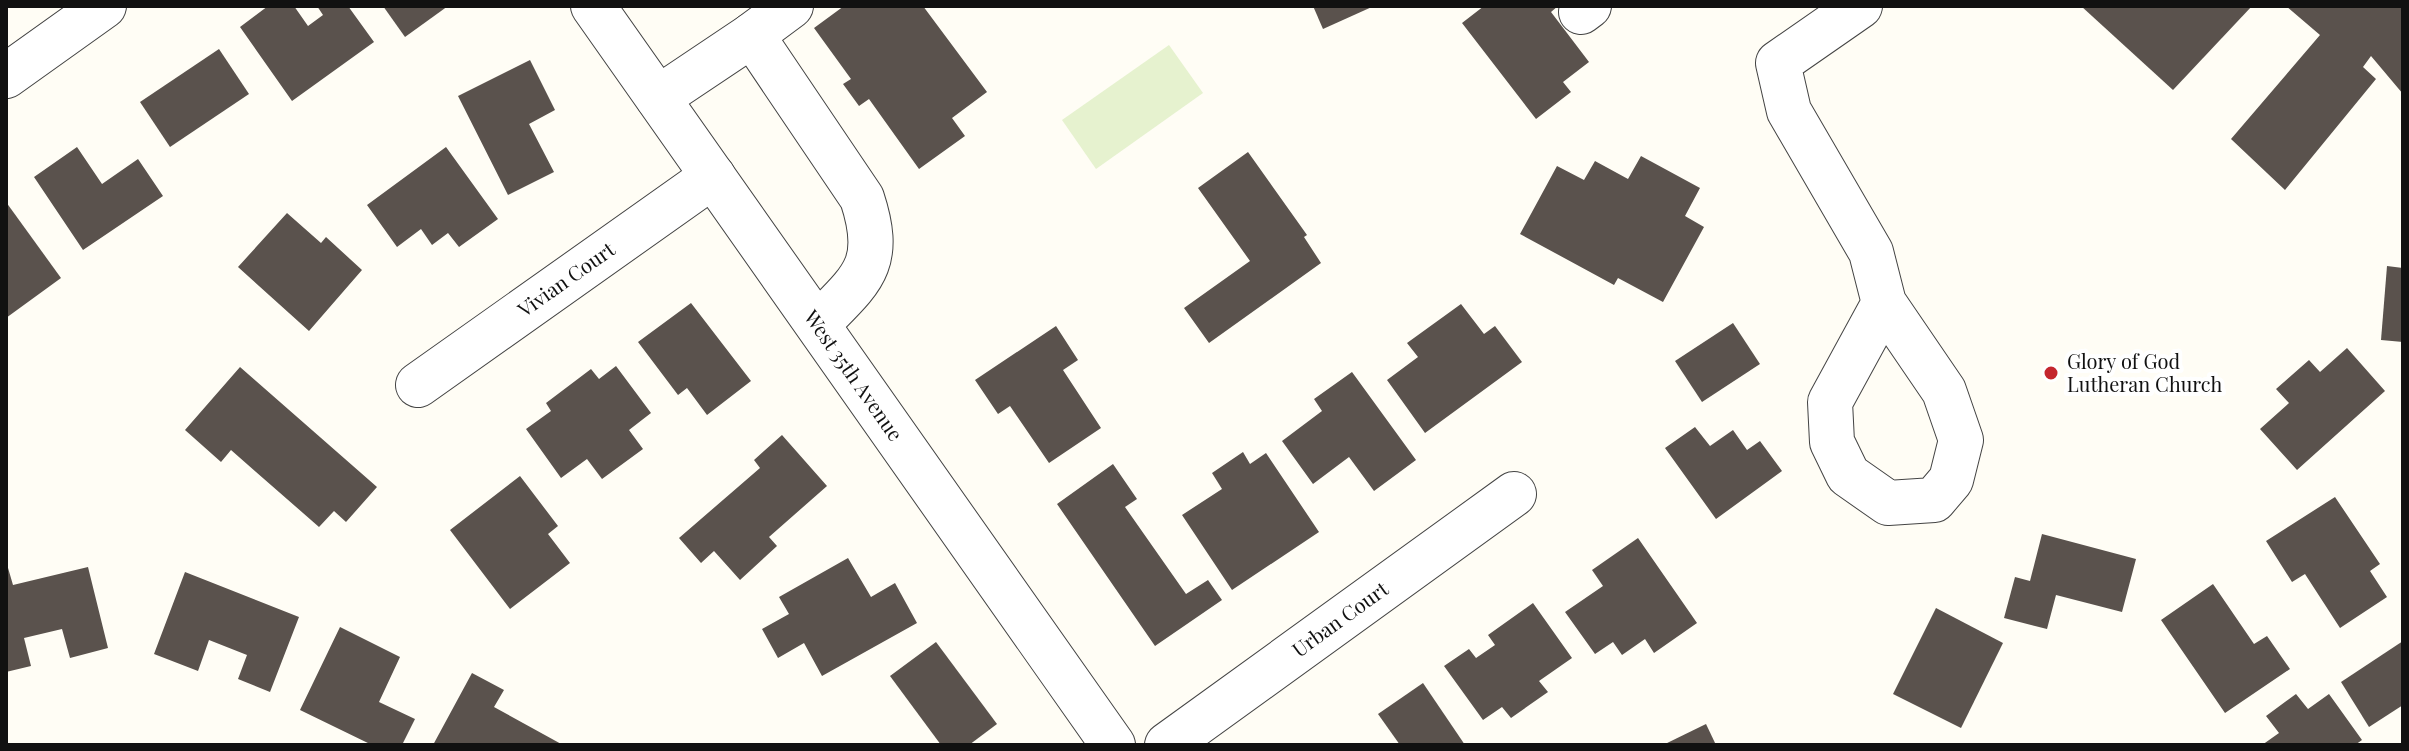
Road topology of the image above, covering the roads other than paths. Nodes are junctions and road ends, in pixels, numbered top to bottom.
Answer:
1 (104, 6) edge
2 (593, 6) edge
3 (791, 6) edge
4 (1860, 6) edge
5 (752, 35) junction
6 (6, 76) edge
7 (658, 98) junction
8 (713, 176) junction
9 (1884, 303) dead end
10 (818, 324) junction
11 (418, 385) dead end
12 (1514, 494) dead end
13 (1113, 745) edge
14 (1167, 745) edge

1 - 6 street
2 - 7 street, West 35th Avenue
3 - 5 street
4 - 9 street
5 - 7 street
5 - 10 street
7 - 8 street, West 35th Avenue
8 - 10 street, West 35th Avenue
8 - 11 street, Vivian Court
10 - 13 street, West 35th Avenue
12 - 14 street, Urban Court

